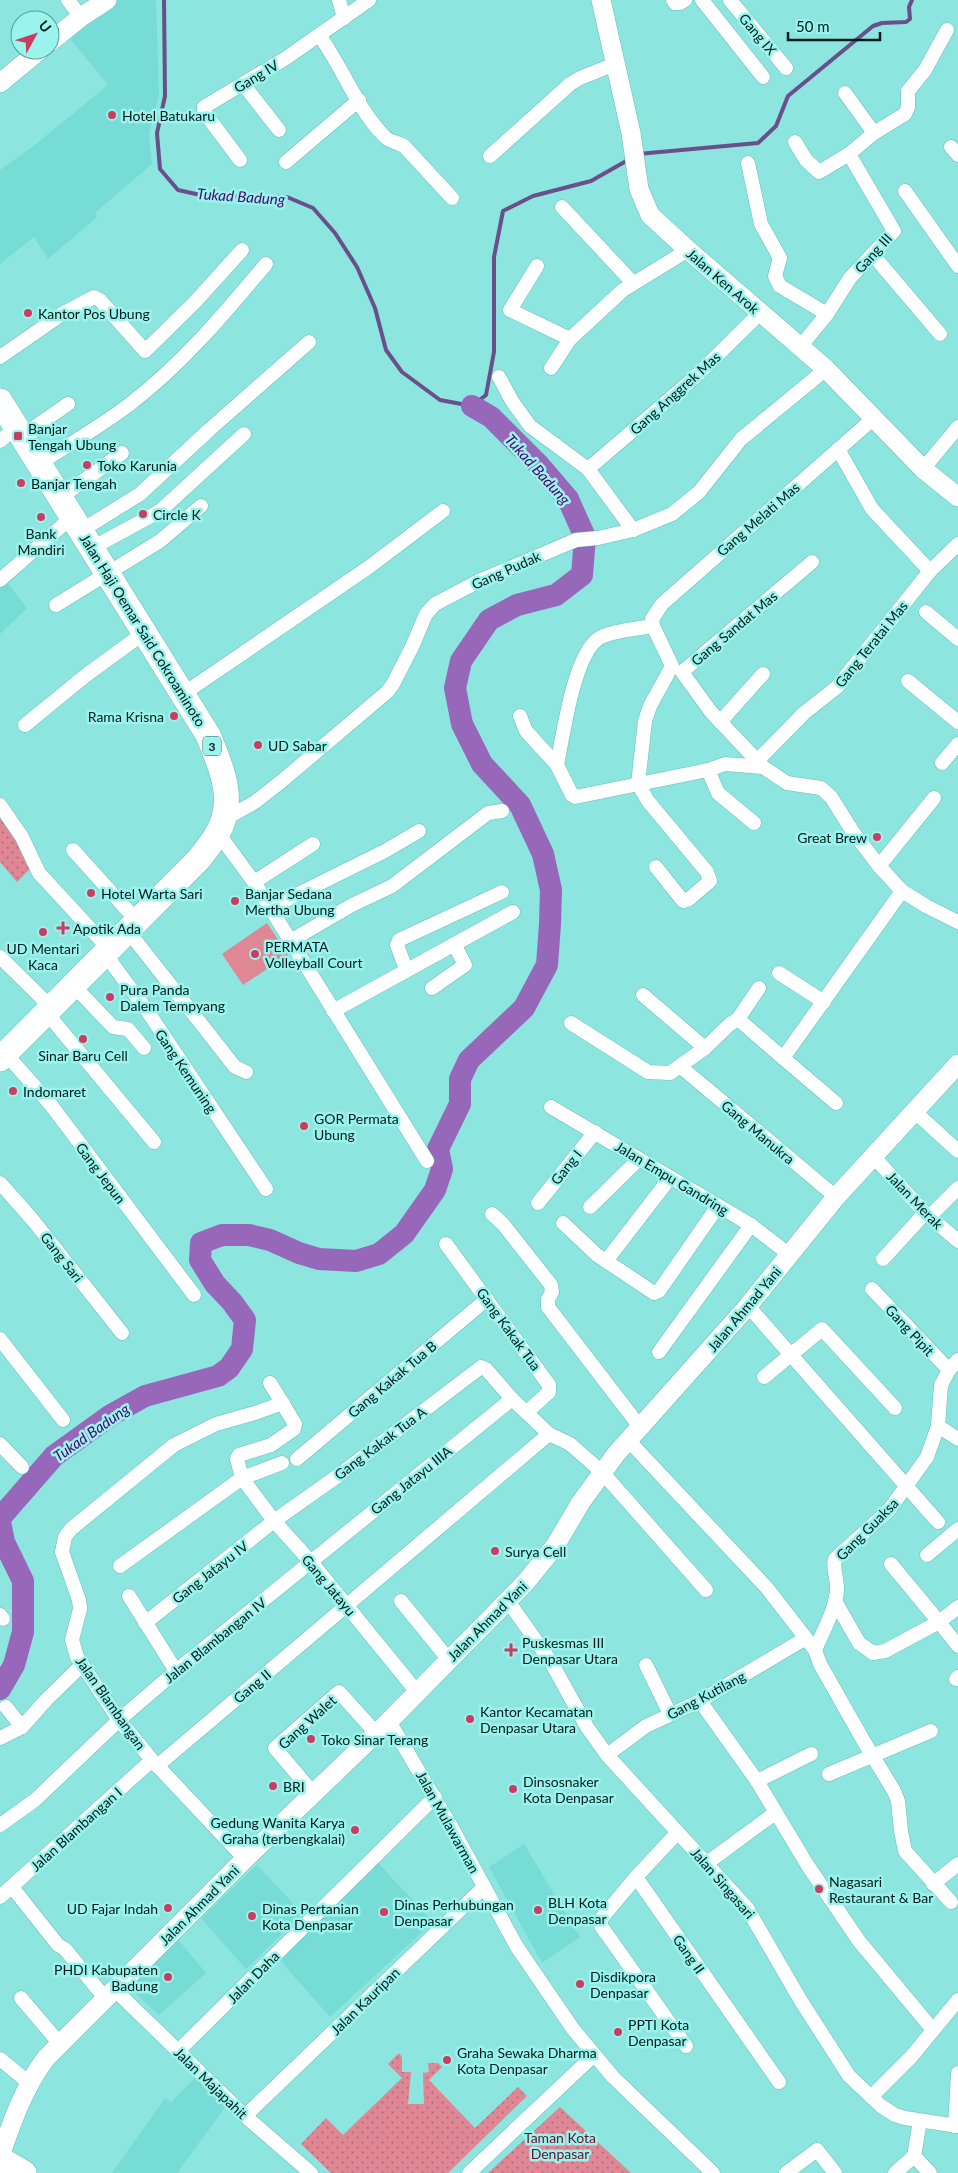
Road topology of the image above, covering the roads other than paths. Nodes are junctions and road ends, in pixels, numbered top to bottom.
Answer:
1 (68, 0) edge
2 (107, 0) edge
3 (339, 0) edge
4 (369, 0) edge
5 (601, 0) edge
6 (673, 0) edge
7 (684, 0) edge
8 (702, 0) edge
9 (730, 0) edge
10 (81, 17) junction
11 (344, 18) junction
12 (947, 30) dead end
13 (60, 34) edge
14 (319, 35) junction
15 (28, 60) edge
16 (616, 64) junction
17 (786, 68) dead end
18 (763, 77) dead end
19 (0, 83) edge
20 (244, 84) junction
21 (845, 93) dead end
22 (359, 100) junction
23 (280, 130) dead end
24 (874, 133) junction
25 (795, 142) dead end
26 (849, 154) junction
27 (490, 156) dead end
28 (240, 160) dead end
29 (286, 162) dead end
30 (748, 163) dead end
31 (905, 191) dead end
32 (452, 198) dead end
33 (562, 207) dead end
34 (242, 250) dead end
35 (688, 250) junction
36 (873, 255) junction
37 (266, 264) dead end
38 (537, 266) dead end
39 (958, 266) edge
40 (633, 283) junction
41 (760, 313) junction
42 (827, 314) junction
43 (940, 334) dead end
44 (570, 339) junction
45 (309, 342) dead end
46 (800, 348) junction
47 (0, 357) edge
48 (551, 368) dead end
49 (826, 369) junction
50 (499, 377) dead end
51 (0, 401) edge
52 (68, 404) dead end
53 (874, 418) junction
54 (958, 427) edge
55 (13, 434) edge
56 (244, 434) dead end
57 (838, 449) junction
58 (122, 453) dead end
59 (40, 463) junction
60 (588, 469) junction
61 (922, 469) junction
62 (958, 497) edge
63 (201, 506) dead end
64 (443, 511) dead end
65 (77, 523) junction
66 (634, 530) junction
67 (958, 544) edge
68 (812, 562) dead end
69 (930, 571) junction
70 (108, 574) junction
71 (0, 580) edge
72 (56, 605) dead end
73 (926, 612) dead end
74 (653, 626) junction
75 (144, 632) junction
76 (958, 639) edge
77 (763, 674) dead end
78 (908, 681) dead end
79 (182, 694) junction
80 (520, 716) dead end
81 (720, 722) junction
82 (958, 722) edge
83 (25, 725) dead end
84 (958, 744) edge
85 (761, 763) junction
86 (942, 763) dead end
87 (557, 765) junction
88 (708, 770) junction
89 (638, 784) junction
90 (934, 798) dead end
91 (0, 805) edge
92 (502, 811) dead end
93 (754, 823) dead end
94 (220, 827) junction
95 (419, 831) dead end
96 (313, 844) dead end
97 (73, 850) dead end
98 (879, 866) junction
99 (656, 867) dead end
100 (254, 882) junction
101 (902, 891) junction
102 (502, 892) dead end
103 (270, 908) junction
104 (513, 912) dead end
105 (958, 922) edge
106 (133, 927) junction
107 (290, 941) junction
108 (454, 944) junction
109 (107, 952) junction
110 (0, 957) edge
111 (406, 969) junction
112 (779, 973) dead end
113 (74, 985) junction
114 (432, 988) dead end
115 (759, 988) dead end
116 (643, 995) dead end
117 (824, 1002) junction
118 (49, 1010) junction
119 (333, 1011) junction
120 (738, 1019) junction
121 (571, 1023) dead end
122 (144, 1048) dead end
123 (705, 1048) junction
124 (2, 1056) edge
125 (783, 1058) junction
126 (958, 1064) edge
127 (681, 1067) junction
128 (246, 1072) dead end
129 (836, 1103) dead end
130 (551, 1107) dead end
131 (915, 1112) junction
132 (595, 1132) junction
133 (154, 1142) dead end
134 (958, 1151) edge
135 (874, 1157) junction
136 (640, 1159) junction
137 (427, 1161) dead end
138 (670, 1178) junction
139 (0, 1183) edge
140 (958, 1188) edge
141 (266, 1189) dead end
142 (836, 1197) junction
143 (538, 1202) dead end
144 (718, 1206) junction
145 (590, 1207) dead end
146 (492, 1214) dead end
147 (927, 1215) junction
148 (563, 1223) dead end
149 (751, 1225) junction
150 (958, 1241) edge
151 (446, 1244) dead end
152 (790, 1255) junction
153 (883, 1259) dead end
154 (606, 1261) junction
155 (872, 1289) dead end
156 (194, 1295) dead end
157 (487, 1299) junction
158 (748, 1306) junction
159 (122, 1333) dead end
160 (0, 1338) edge
161 (659, 1352) dead end
162 (790, 1356) junction
163 (953, 1365) edge
164 (764, 1377) dead end
165 (270, 1383) dead end
166 (512, 1399) junction
167 (283, 1403) junction
168 (895, 1408) dead end
169 (527, 1412) junction
170 (63, 1420) dead end
171 (938, 1426) junction
172 (549, 1434) junction
173 (634, 1434) junction
174 (958, 1439) edge
175 (0, 1444) edge
176 (296, 1458) dead end
177 (282, 1463) dead end
178 (22, 1467) dead end
179 (602, 1472) junction
180 (242, 1478) junction
181 (908, 1485) junction
182 (274, 1521) junction
183 (938, 1522) dead end
184 (957, 1532) edge
185 (928, 1555) dead end
186 (311, 1562) junction
187 (891, 1564) dead end
188 (120, 1566) dead end
189 (706, 1590) dead end
190 (129, 1596) dead end
191 (401, 1601) dead end
192 (835, 1601) junction
193 (508, 1602) junction
194 (348, 1606) junction
195 (958, 1606) edge
196 (939, 1622) junction
197 (145, 1623) junction
198 (806, 1638) junction
199 (958, 1646) edge
200 (815, 1650) junction
201 (449, 1660) junction
202 (82, 1665) junction
203 (646, 1665) dead end
204 (176, 1671) junction
205 (416, 1692) junction
206 (700, 1701) junction
207 (6, 1707) dead end
208 (670, 1714) junction
209 (120, 1720) junction
210 (22, 1727) junction
211 (383, 1727) junction
212 (931, 1731) dead end
213 (0, 1738) edge
214 (811, 1754) dead end
215 (607, 1755) junction
216 (872, 1756) junction
217 (154, 1763) junction
218 (829, 1774) dead end
219 (756, 1781) junction
220 (313, 1793) junction
221 (435, 1797) junction
222 (775, 1813) junction
223 (0, 1825) edge
224 (678, 1832) junction
225 (245, 1859) junction
226 (706, 1863) junction
227 (958, 1864) edge
228 (636, 1877) junction
229 (933, 1884) junction
230 (12, 1887) junction
231 (484, 1887) junction
232 (0, 1897) edge
233 (951, 1902) dead end
234 (110, 1994) junction
235 (21, 1998) dead end
236 (958, 2000) edge
237 (933, 2030) junction
238 (60, 2044) junction
239 (686, 2046) dead end
240 (178, 2051) junction
241 (593, 2056) junction
242 (0, 2059) edge
243 (958, 2073) edge
244 (779, 2082) dead end
245 (29, 2083) junction
246 (871, 2097) junction
247 (245, 2116) junction
248 (920, 2121) junction
249 (956, 2126) edge
250 (914, 2156) junction
251 (0, 2158) edge
252 (24, 2173) edge
253 (311, 2173) edge
254 (469, 2173) edge
255 (713, 2173) edge
256 (786, 2173) edge
257 (835, 2173) edge
258 (895, 2173) edge
259 (930, 2173) edge

1 - 10 street
2 - 10 main road
3 - 11 street
4 - 11 street
5 - 16 main road, Jalan Ken Arok
6 - 7 street
8 - 18 street
9 - 17 street, Gang IX
10 - 13 main road
11 - 14 street, Gang IV
12 - 24 street
14 - 20 street, Gang IV
14 - 22 street
15 - 19 main road
16 - 27 street
16 - 35 main road, Jalan Ken Arok
20 - 23 street
20 - 28 street, Gang IV
21 - 24 street
22 - 29 street
22 - 32 street
24 - 26 street
25 - 26 street
26 - 36 street, Gang III
30 - 42 street
31 - 39 street
33 - 40 street
34 - 47 street
35 - 40 street
35 - 41 main road, Jalan Ken Arok
36 - 42 street, Gang III
36 - 43 street
37 - 59 street
38 - 44 street
40 - 44 street
41 - 46 main road, Jalan Ken Arok
41 - 60 street, Gang Anggrek Mas
42 - 46 street, Gang III
44 - 48 street
45 - 65 street
46 - 49 main road, Jalan Ken Arok
49 - 53 main road, Jalan Ken Arok
49 - 66 street, Gang Pudak
50 - 60 street
51 - 55 highway, Jalan Haji Oemar Said Cokroaminoto / 3
52 - 55 street
53 - 57 street, Gang Melati Mas
53 - 61 main road, Jalan Ken Arok
54 - 61 street
55 - 59 highway, Jalan Haji Oemar Said Cokroaminoto / 3
56 - 65 street
57 - 69 street
57 - 74 street, Gang Melati Mas
58 - 65 street
59 - 65 highway, Jalan Haji Oemar Said Cokroaminoto / 3
60 - 66 street
61 - 62 main road, Jalan Ken Arok
63 - 70 street
64 - 79 street
65 - 70 highway, Jalan Haji Oemar Said Cokroaminoto / 3
65 - 71 street
66 - 94 street, Gang Pudak
67 - 69 street, Gang Teratai Mas
68 - 81 street, Gang Sandat Mas
69 - 85 street, Gang Teratai Mas
70 - 72 street
70 - 75 highway, Jalan Haji Oemar Said Cokroaminoto / 3
73 - 76 street
74 - 87 street
74 - 89 street
75 - 79 highway, Jalan Haji Oemar Said Cokroaminoto / 3
75 - 83 street
77 - 81 street
78 - 82 street
79 - 94 highway, Jalan Haji Oemar Said Cokroaminoto / 3
80 - 87 street
81 - 85 street, Gang Sandat Mas
84 - 86 street
85 - 88 street
85 - 98 street, Gang Sandat Mas
87 - 89 street
88 - 89 street
88 - 93 street
89 - 99 street
90 - 98 street
91 - 109 street, Gang Kemuning
92 - 107 street
94 - 100 street
94 - 106 highway, Jalan Haji Oemar Said Cokroaminoto / 3
95 - 103 street
96 - 100 street
97 - 106 street
98 - 101 street, Gang Sandat Mas
100 - 103 street
101 - 105 street, Gang Sandat Mas
101 - 117 street
102 - 111 street
103 - 107 street
104 - 108 street
106 - 109 highway, Jalan Haji Oemar Said Cokroaminoto / 3
106 - 128 street
107 - 119 street
108 - 111 street
108 - 114 street
109 - 113 highway, Jalan Haji Oemar Said Cokroaminoto / 3
109 - 141 street, Gang Kemuning
110 - 118 street
111 - 119 street
112 - 117 street
113 - 118 highway, Jalan Haji Oemar Said Cokroaminoto / 3
113 - 122 street
115 - 120 street
116 - 123 street
117 - 125 street
118 - 124 highway, Jalan Haji Oemar Said Cokroaminoto / 3
118 - 133 street
119 - 137 street
120 - 123 street
120 - 125 street
121 - 127 street
123 - 127 street
124 - 156 street, Gang Jepun
125 - 129 street
126 - 131 main road, Jalan Ahmad Yani
127 - 142 street, Gang Manukra
130 - 132 street, Jalan Empu Gandring
131 - 134 street
131 - 135 main road, Jalan Ahmad Yani
132 - 136 street, Jalan Empu Gandring
132 - 143 street, Gang I
135 - 142 main road, Jalan Ahmad Yani
135 - 147 street, Jalan Merak
136 - 138 street, Jalan Empu Gandring
136 - 145 street
138 - 144 street, Jalan Empu Gandring
138 - 154 street
139 - 159 street, Gang Sari
140 - 147 street
142 - 152 main road, Jalan Ahmad Yani
144 - 149 street, Jalan Empu Gandring
144 - 154 street
146 - 173 street
147 - 150 street, Jalan Merak
147 - 153 street
148 - 154 street
149 - 152 street, Jalan Empu Gandring
149 - 161 street
151 - 157 street, Gang Kakak Tua
152 - 158 main road, Jalan Ahmad Yani
155 - 163 street, Gang Pipit
157 - 169 street, Gang Kakak Tua
157 - 176 street, Gang Kakak Tua B
158 - 162 street
158 - 173 main road, Jalan Ahmad Yani
160 - 170 street
162 - 164 street
162 - 168 street
162 - 181 street
163 - 171 street, Gang Guaksa
165 - 167 street
166 - 169 street
166 - 182 street, Gang Kakak Tua A
166 - 186 street, Gang Jatayu IIIA
167 - 180 street
167 - 202 street, Jalan Blambangan
169 - 172 street
171 - 174 street
171 - 181 street, Gang Guaksa
172 - 179 street
172 - 194 street, Gang II
173 - 179 main road, Jalan Ahmad Yani
173 - 198 street
175 - 178 street
177 - 180 street
179 - 189 street
179 - 193 main road, Jalan Ahmad Yani
180 - 182 street, Gang Jatayu
180 - 188 street
181 - 183 street
181 - 192 street, Gang Guaksa
182 - 186 street, Gang Jatayu
182 - 197 street, Gang Jatayu IV
184 - 185 street
186 - 194 street, Gang Jatayu
186 - 204 street, Jalan Blambangan IV
187 - 196 street
190 - 197 street
191 - 201 street
192 - 196 street
192 - 200 street, Gang Guaksa
193 - 201 main road, Jalan Ahmad Yani
193 - 215 street, Jalan Singasari
194 - 205 street, Gang Jatayu
194 - 217 street, Gang II
195 - 196 street
196 - 199 street
197 - 204 street
198 - 200 street
198 - 206 street, Gang Kutilang
200 - 216 street
201 - 205 main road, Jalan Ahmad Yani
202 - 209 street, Jalan Blambangan
202 - 210 street
203 - 208 street
204 - 209 street, Jalan Blambangan IV
205 - 211 main road, Jalan Ahmad Yani
206 - 208 street, Gang Kutilang
206 - 219 street
207 - 210 street
208 - 215 street, Gang Kutilang
209 - 217 street, Jalan Blambangan
209 - 223 street, Jalan Blambangan IV
210 - 213 street
211 - 220 main road, Jalan Ahmad Yani
211 - 220 street, Gang Walet
211 - 221 street, Jalan Mulawarman
212 - 216 street
214 - 219 street
215 - 224 street, Jalan Singasari
216 - 218 street
216 - 229 street
217 - 225 street, Jalan Blambangan
217 - 230 street, Jalan Blambangan I
219 - 222 street
220 - 225 main road, Jalan Ahmad Yani
221 - 231 street, Jalan Mulawarman
221 - 240 street, Jalan Daha
222 - 226 street
222 - 237 street
224 - 226 street, Jalan Singasari
224 - 228 street
225 - 234 main road, Jalan Ahmad Yani
226 - 246 street, Jalan Singasari
227 - 229 street
228 - 239 street
228 - 244 street, Gang II
229 - 233 street
230 - 232 street, Jalan Blambangan I
230 - 234 street, Jalan Majapahit
231 - 241 street, Jalan Mulawarman
231 - 247 street, Jalan Kauripan
234 - 238 main road, Jalan Ahmad Yani
234 - 240 street, Jalan Majapahit
235 - 238 street
236 - 237 street
237 - 246 street
238 - 245 main road, Jalan Ahmad Yani
240 - 247 street, Jalan Majapahit
241 - 254 street
241 - 255 street, Jalan Mulawarman
242 - 245 street
243 - 249 street
245 - 251 main road, Jalan Ahmad Yani
246 - 248 street, Jalan Singasari
247 - 253 street, Jalan Majapahit
248 - 249 street, Jalan Singasari
248 - 250 street
250 - 258 street
250 - 259 street
251 - 252 highway
256 - 257 street

